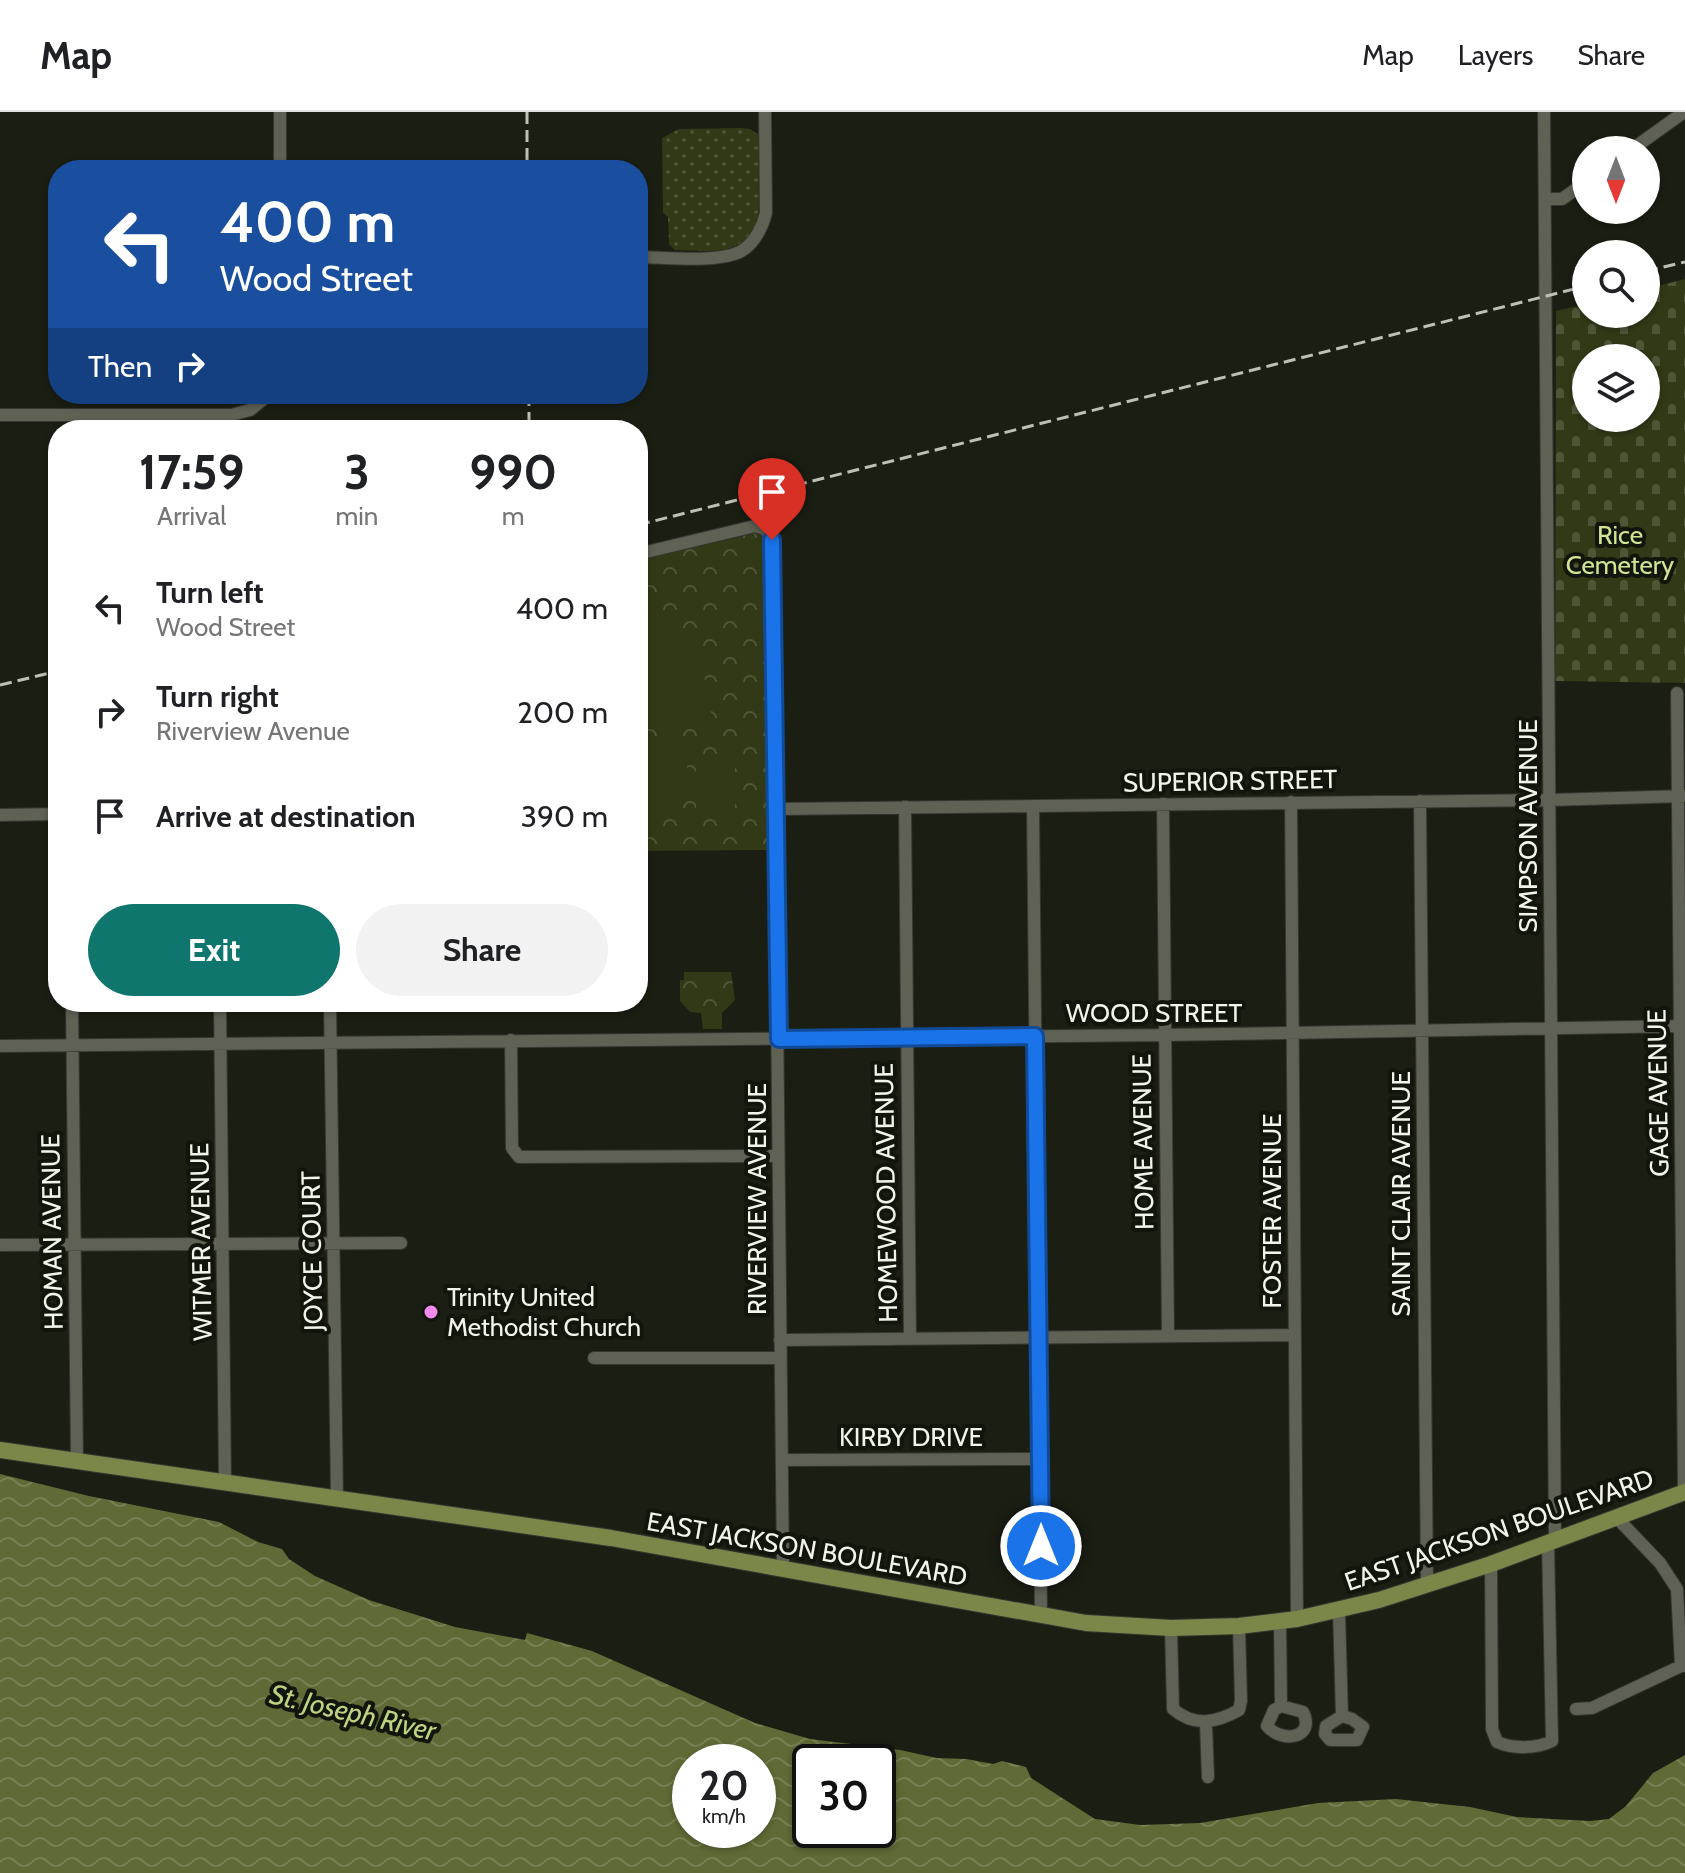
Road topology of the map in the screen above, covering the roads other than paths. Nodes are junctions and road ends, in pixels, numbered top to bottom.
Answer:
1 (280, 112) edge
2 (765, 112) edge
3 (1544, 112) edge
4 (1684, 112) edge
5 (1651, 136) edge
6 (280, 160) edge
7 (1572, 192) edge
8 (1545, 199) junction
9 (648, 257) edge
10 (258, 404) edge
11 (0, 415) edge
12 (648, 552) edge
13 (1677, 693) dead end
14 (1682, 796) edge
15 (1550, 800) junction
16 (1420, 801) junction
17 (1291, 802) junction
18 (1163, 804) junction
19 (1033, 806) junction
20 (905, 807) junction
21 (776, 809) junction
22 (48, 814) edge
23 (0, 815) edge
24 (72, 1012) edge
25 (220, 1012) edge
26 (330, 1012) edge
27 (1682, 1026) edge
28 (1551, 1029) junction
29 (1422, 1032) junction
30 (1293, 1034) junction
31 (1164, 1035) junction
32 (1035, 1036) junction
33 (907, 1037) junction
34 (779, 1039) junction
35 (511, 1040) junction
36 (221, 1043) junction
37 (331, 1043) junction
38 (73, 1045) junction
39 (0, 1046) edge
40 (778, 1156) junction
41 (334, 1243) junction
42 (401, 1243) dead end
43 (223, 1244) junction
44 (0, 1245) edge
45 (74, 1246) junction
46 (1295, 1335) junction
47 (1168, 1336) junction
48 (1039, 1338) junction
49 (910, 1339) junction
50 (780, 1340) junction
51 (594, 1358) dead end
52 (780, 1358) junction
53 (0, 1450) edge
54 (1040, 1459) junction
55 (782, 1460) junction
56 (77, 1461) junction
57 (225, 1482) junction
58 (1684, 1492) edge
59 (337, 1498) junction
60 (1617, 1518) junction
61 (1552, 1542) junction
62 (1491, 1564) junction
63 (783, 1570) junction
64 (1427, 1586) junction
65 (1681, 1588) edge
66 (1339, 1611) junction
67 (1041, 1615) junction
68 (1288, 1620) junction
69 (1239, 1626) junction
70 (1171, 1628) junction
71 (1683, 1666) edge
72 (1281, 1706) dead end
73 (1576, 1709) dead end
74 (1342, 1716) dead end
75 (1206, 1724) junction
76 (1208, 1777) dead end

1 - 6 street
2 - 9 street
3 - 8 street, SIMPSON AVENUE
4 - 5 street
7 - 8 street
8 - 15 street, SIMPSON AVENUE
10 - 11 street
12 - 21 street, RIVERVIEW AVENUE
13 - 14 street, GAGE AVENUE
14 - 15 street, SUPERIOR STREET
14 - 27 street, GAGE AVENUE
15 - 16 street, SUPERIOR STREET
15 - 28 street, SIMPSON AVENUE
16 - 17 street, SUPERIOR STREET
16 - 29 street, SAINT CLAIR AVENUE
17 - 18 street, SUPERIOR STREET
17 - 30 street, FOSTER AVENUE
18 - 19 street, SUPERIOR STREET
18 - 31 street, HOME AVENUE
19 - 20 street, SUPERIOR STREET
19 - 32 street
20 - 21 street, SUPERIOR STREET
20 - 33 street, HOMEWOOD AVENUE
21 - 34 street, RIVERVIEW AVENUE
22 - 23 street
24 - 38 street, HOMAN AVENUE
25 - 36 street, WITMER AVENUE
26 - 37 street, JOYCE COURT
27 - 28 street, WOOD STREET
27 - 58 street, GAGE AVENUE
28 - 29 street, WOOD STREET
28 - 61 street, SIMPSON AVENUE
29 - 30 street, WOOD STREET
29 - 64 street, SAINT CLAIR AVENUE
30 - 31 street, WOOD STREET
30 - 46 street, FOSTER AVENUE
31 - 32 street, WOOD STREET
31 - 47 street, HOME AVENUE
32 - 33 street, WOOD STREET
32 - 48 street
33 - 34 street, WOOD STREET
33 - 49 street, HOMEWOOD AVENUE
34 - 35 street, WOOD STREET
34 - 40 street, RIVERVIEW AVENUE
35 - 37 street, WOOD STREET
35 - 40 street
36 - 37 street, WOOD STREET
36 - 38 street, WOOD STREET
36 - 43 street, WITMER AVENUE
37 - 41 street, JOYCE COURT
38 - 39 street, WOOD STREET
38 - 45 street, HOMAN AVENUE
40 - 50 street, RIVERVIEW AVENUE
41 - 42 street
41 - 43 street
41 - 59 street, JOYCE COURT
43 - 45 street
43 - 57 street, WITMER AVENUE
44 - 45 street
45 - 56 street, HOMAN AVENUE
46 - 47 street
46 - 68 street, FOSTER AVENUE
47 - 48 street
48 - 49 street
48 - 54 street
49 - 50 street
50 - 52 street, RIVERVIEW AVENUE
51 - 52 street
52 - 55 street, RIVERVIEW AVENUE
53 - 56 main road, EAST JACKSON BOULEVARD
54 - 55 street, KIRBY DRIVE
54 - 67 street
55 - 63 street, RIVERVIEW AVENUE
56 - 57 main road, EAST JACKSON BOULEVARD
57 - 59 main road, EAST JACKSON BOULEVARD
58 - 60 main road, EAST JACKSON BOULEVARD
59 - 63 main road, EAST JACKSON BOULEVARD
60 - 61 main road, EAST JACKSON BOULEVARD
60 - 65 street
61 - 62 main road, EAST JACKSON BOULEVARD
61 - 62 street, SIMPSON AVENUE
62 - 64 main road, EAST JACKSON BOULEVARD
63 - 67 main road, EAST JACKSON BOULEVARD
64 - 66 main road, EAST JACKSON BOULEVARD
65 - 71 street
66 - 68 main road, EAST JACKSON BOULEVARD
66 - 74 street
67 - 70 main road, EAST JACKSON BOULEVARD
68 - 69 main road, EAST JACKSON BOULEVARD
68 - 72 street, FOSTER AVENUE
69 - 70 main road, EAST JACKSON BOULEVARD
69 - 75 street
70 - 75 street
71 - 73 street
75 - 76 street

